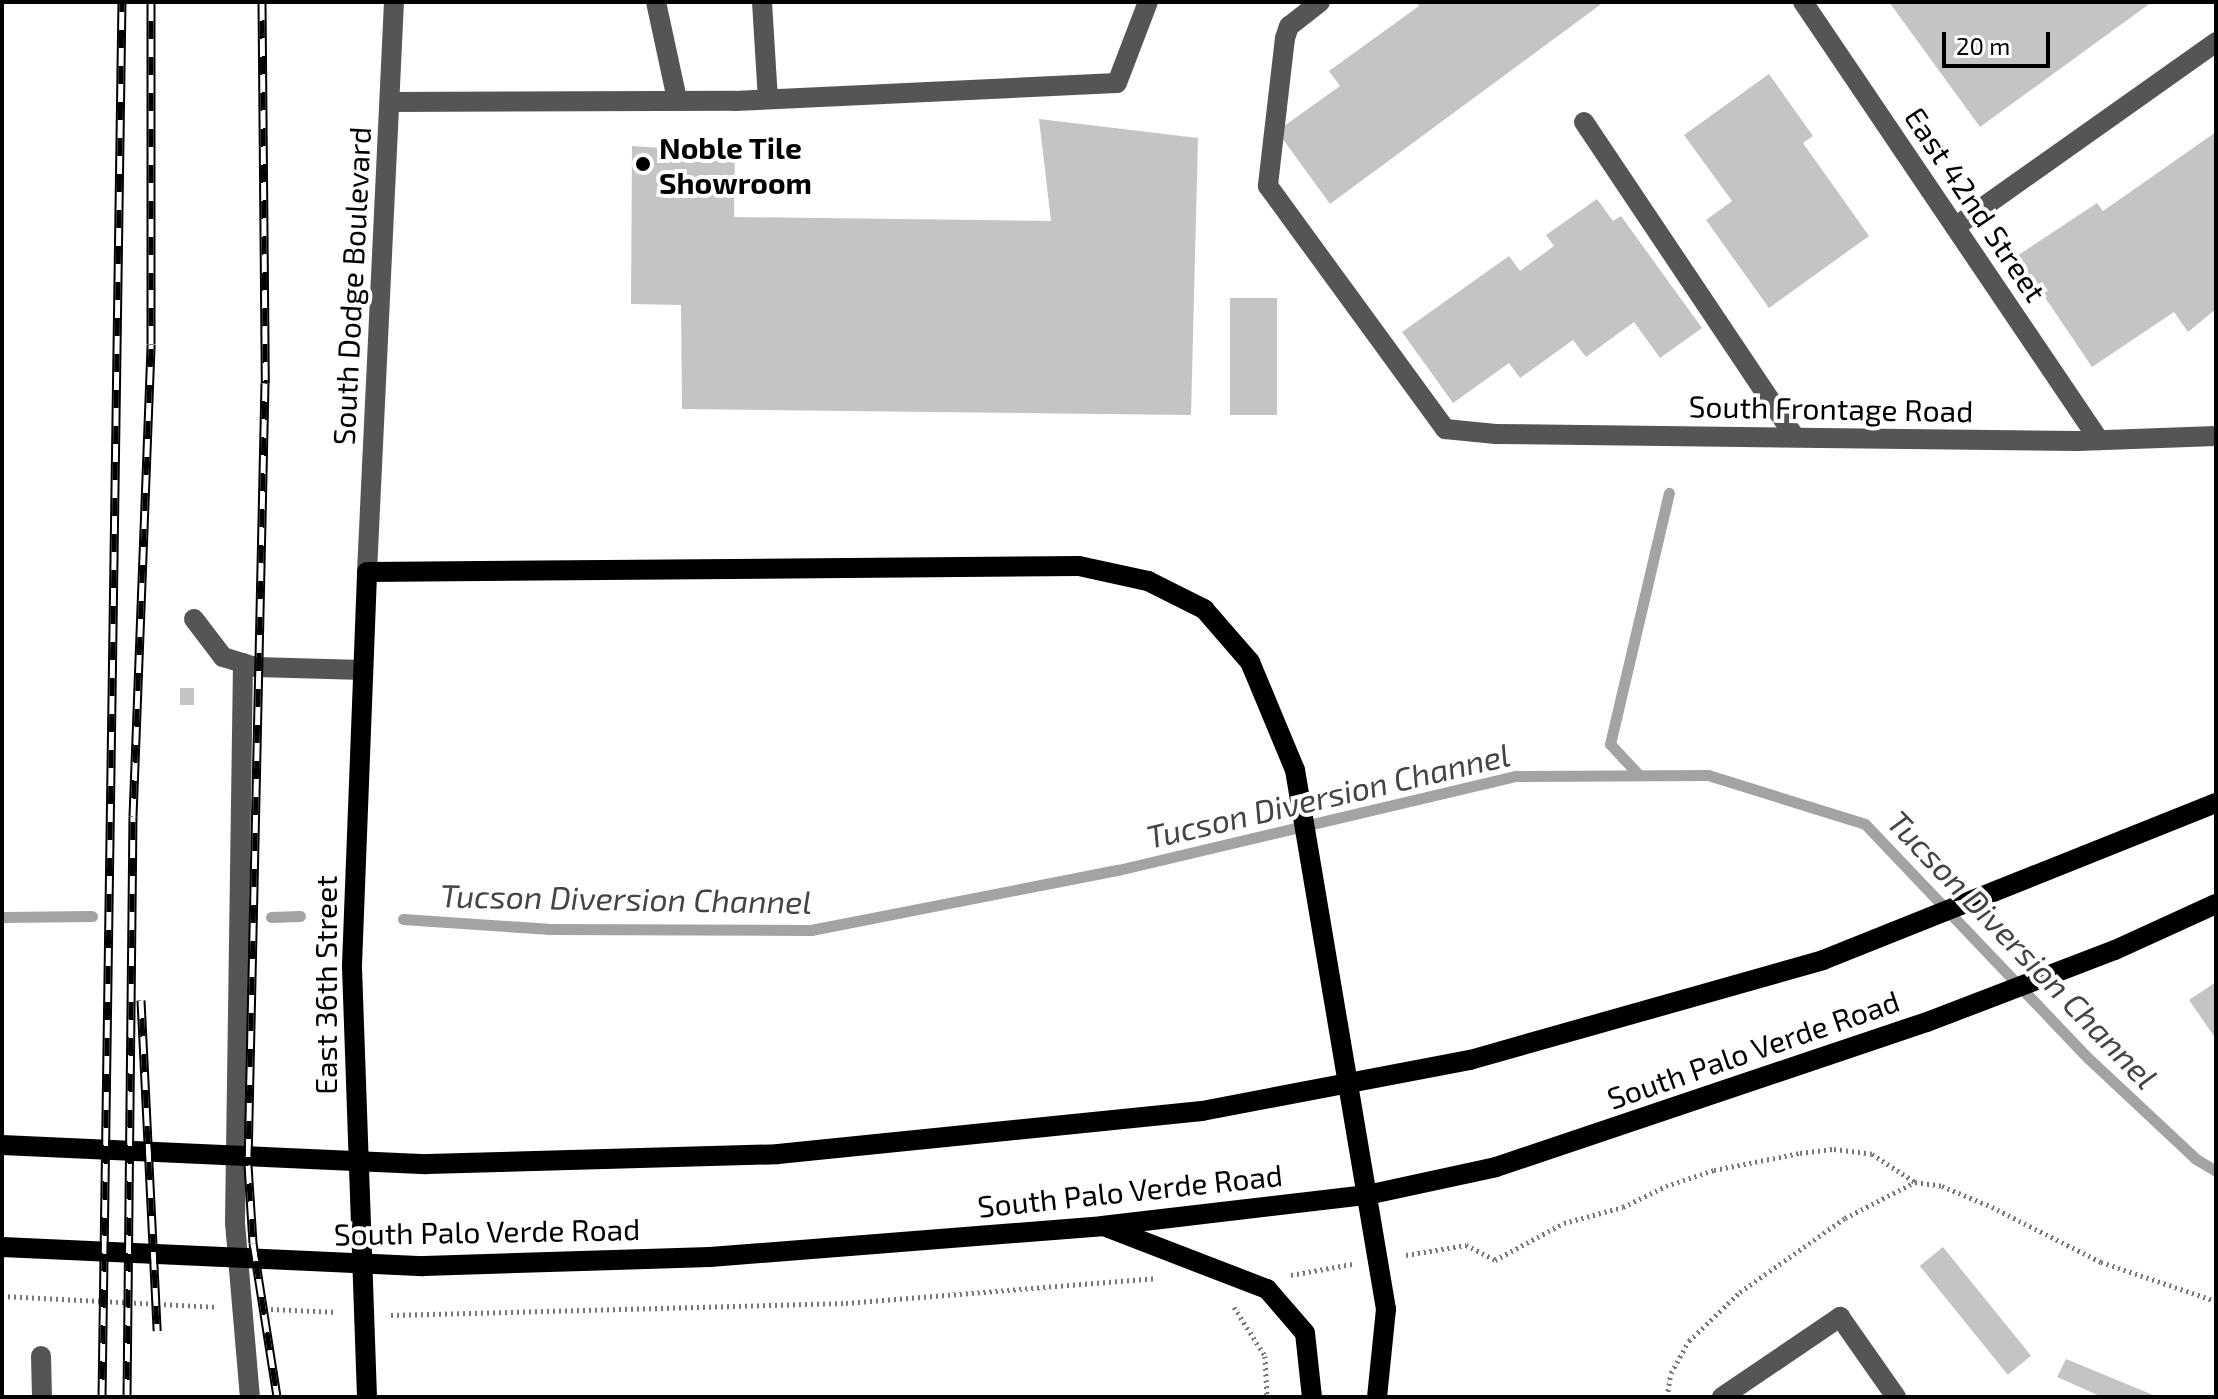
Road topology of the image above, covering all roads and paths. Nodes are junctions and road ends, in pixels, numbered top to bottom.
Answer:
1 (394, 2) edge
2 (656, 2) edge
3 (762, 2) edge
4 (1148, 2) edge
5 (1320, 2) edge
6 (1803, 2) edge
7 (2216, 42) edge
8 (677, 99) junction
9 (768, 99) junction
10 (390, 102) junction
11 (1584, 122) dead end
12 (1955, 227) junction
13 (2216, 436) edge
14 (1795, 437) junction
15 (2099, 440) junction
16 (367, 572) junction
17 (194, 619) dead end
18 (243, 663) junction
19 (363, 670) junction
20 (2216, 803) edge
21 (2216, 904) edge
22 (1350, 1086) junction
23 (2, 1145) edge
24 (1915, 1182) junction
25 (1367, 1195) junction
26 (1102, 1226) junction
27 (1466, 1245) dead end
28 (2, 1247) edge
29 (1167, 1278) dead end
30 (1226, 1299) dead end
31 (2216, 1301) edge
32 (421, 1316) dead end
33 (41, 1356) dead end
34 (42, 1397) edge
35 (250, 1397) edge
36 (367, 1397) edge
37 (1267, 1397) edge
38 (1312, 1397) edge
39 (1377, 1397) edge
40 (1667, 1397) edge
41 (1722, 1397) edge
42 (1896, 1397) edge

1 - 10 street, South Dodge Boulevard
2 - 8 street
3 - 9 street
4 - 9 street
5 - 14 street, South Frontage Road
6 - 12 street, East 42nd Street
7 - 12 street
8 - 9 street
8 - 10 street
10 - 16 street, South Dodge Boulevard
11 - 14 street
12 - 15 street, East 42nd Street
13 - 15 street, South Frontage Road
14 - 15 street, South Frontage Road
16 - 19 main road, East 36th Street
16 - 22 main road
17 - 18 street
18 - 19 street
18 - 35 street
19 - 36 main road, East 36th Street
20 - 22 main road, South Palo Verde Road
21 - 25 main road, South Palo Verde Road
22 - 23 main road, South Palo Verde Road
22 - 25 main road
24 - 27 path
24 - 31 path
24 - 40 path
25 - 26 main road, South Palo Verde Road
25 - 39 main road
26 - 28 main road, South Palo Verde Road
26 - 38 main road
29 - 32 path
30 - 37 path
33 - 34 street
41 - 42 street

